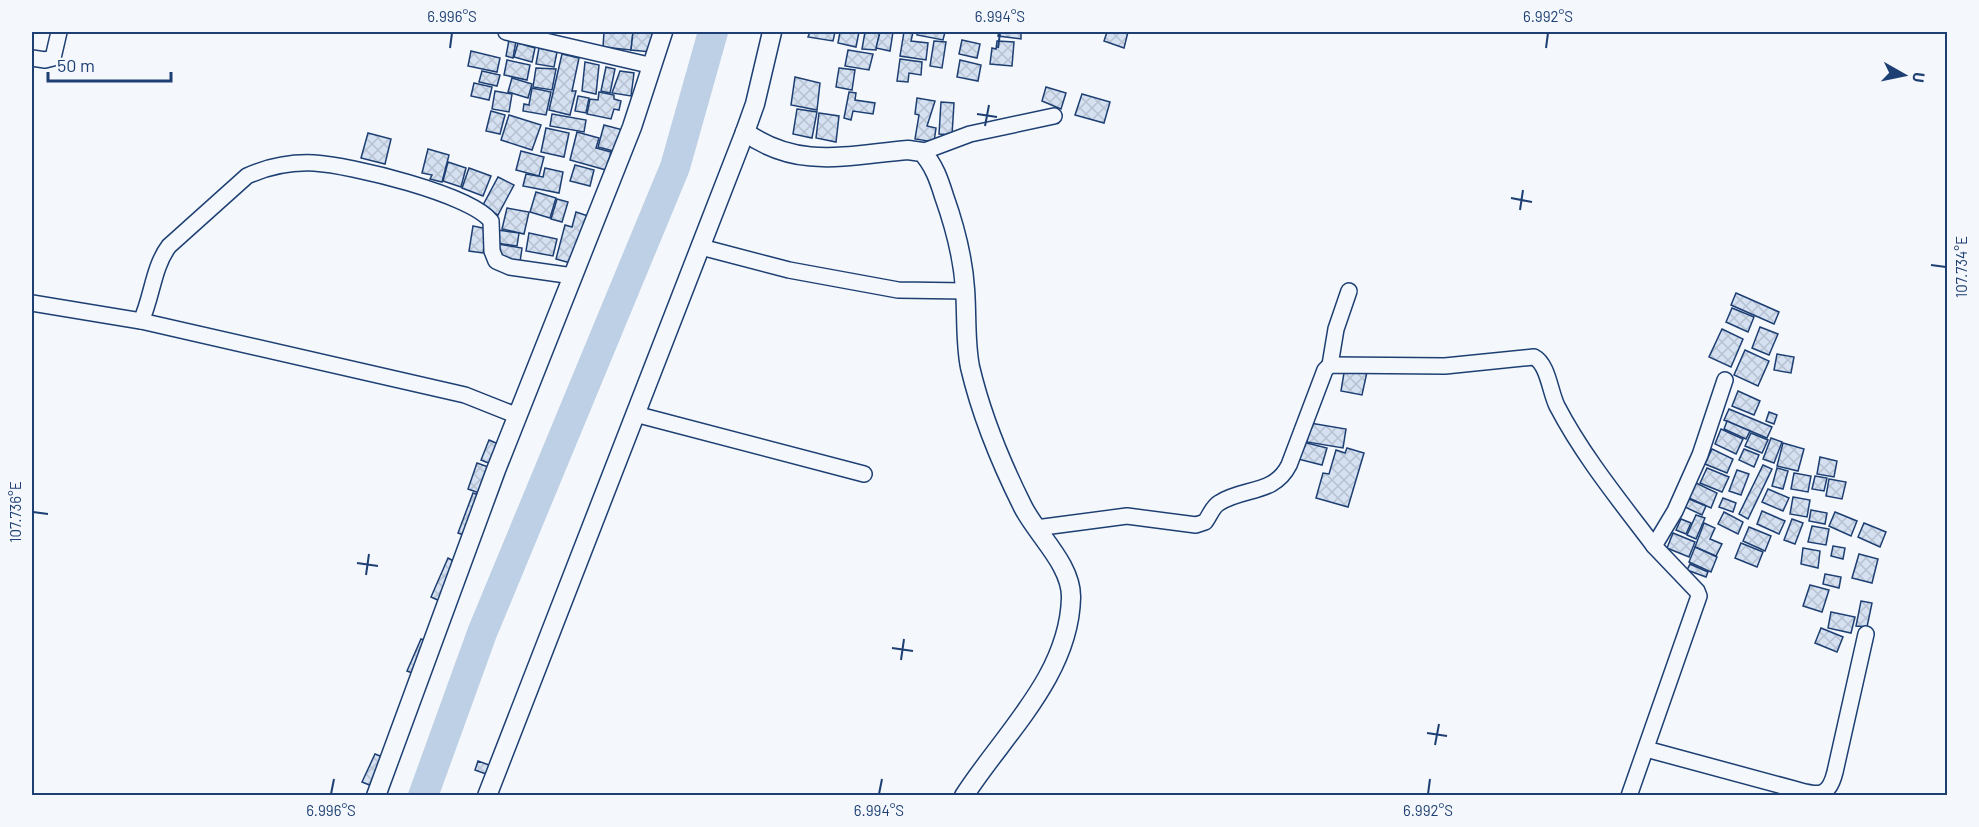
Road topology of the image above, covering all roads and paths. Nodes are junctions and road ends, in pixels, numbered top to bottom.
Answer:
1 (59, 32) edge
2 (506, 32) edge
3 (663, 32) edge
4 (772, 32) edge
5 (32, 58) edge
6 (653, 66) junction
7 (1054, 116) dead end
8 (745, 132) junction
9 (922, 152) junction
10 (701, 247) junction
11 (573, 276) junction
12 (966, 291) junction
13 (1349, 291) dead end
14 (32, 303) edge
15 (141, 321) junction
16 (1330, 365) junction
17 (1725, 380) dead end
18 (635, 414) junction
19 (518, 416) junction
20 (864, 474) dead end
21 (1036, 528) junction
22 (1654, 546) junction
23 (1866, 634) dead end
24 (1646, 749) junction
25 (376, 795) edge
26 (487, 795) edge
27 (964, 795) edge
28 (1629, 795) edge

1 - 5 street
2 - 6 street
3 - 6 street
4 - 8 street
6 - 11 street
7 - 9 street
8 - 9 street
8 - 10 street
9 - 12 street
10 - 12 street
10 - 18 street
11 - 15 street
11 - 19 street
12 - 21 street
13 - 16 street
14 - 15 street
15 - 19 street
16 - 21 street
16 - 22 street
17 - 22 street
18 - 20 street
18 - 26 street
19 - 25 street
21 - 27 street
22 - 24 street
23 - 24 street
24 - 28 street

